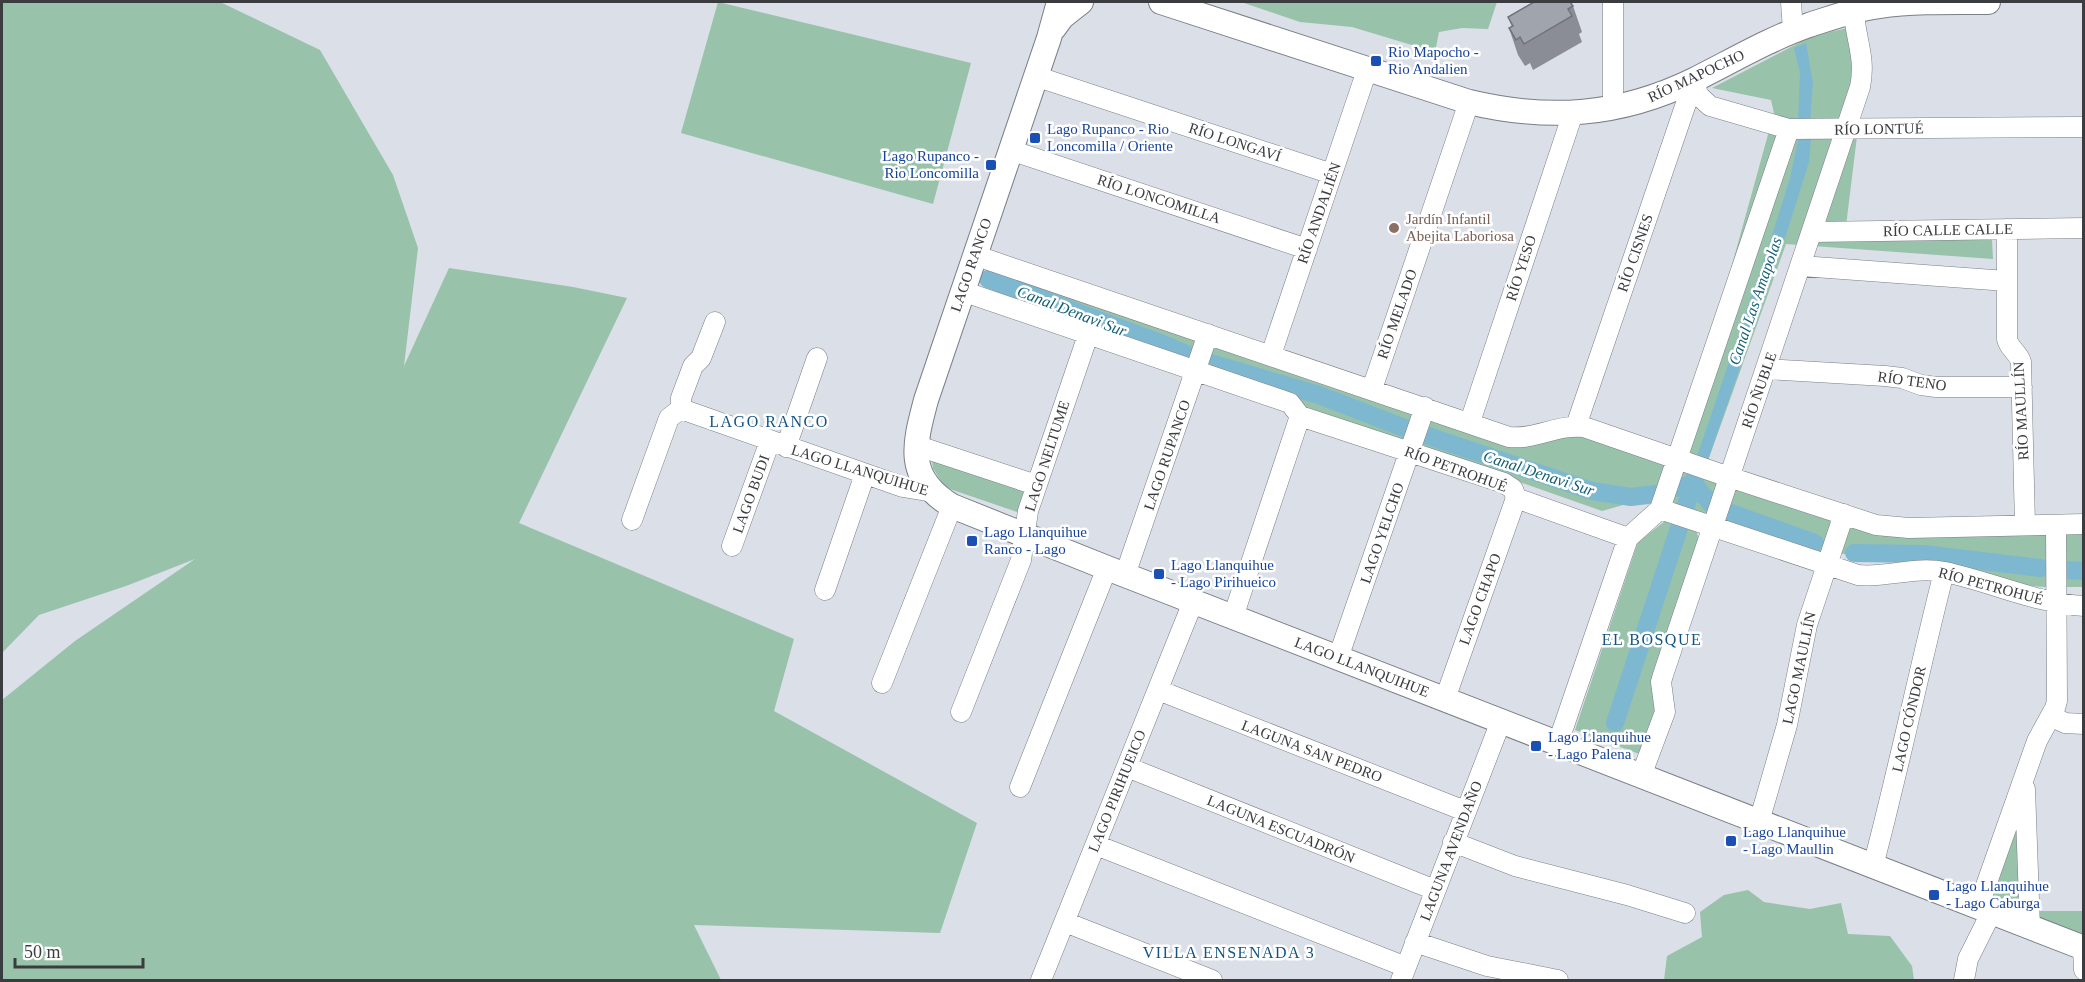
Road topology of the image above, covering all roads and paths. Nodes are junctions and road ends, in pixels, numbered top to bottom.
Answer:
1 (1059, 2) edge
2 (1081, 2) edge
3 (1161, 2) edge
4 (1613, 2) edge
5 (1791, 2) edge
6 (1988, 2) edge
7 (1854, 7) edge
8 (1793, 31) junction
9 (1049, 38) junction
10 (1367, 70) junction
11 (1035, 76) junction
12 (1694, 80) junction
13 (1469, 102) junction
14 (1613, 108) junction
15 (1573, 113) junction
16 (2084, 127) edge
17 (1789, 129) junction
18 (1846, 129) junction
19 (1010, 150) junction
20 (1332, 174) junction
21 (2084, 228) edge
22 (2007, 229) junction
23 (1813, 232) junction
24 (1307, 249) junction
25 (974, 255) junction
26 (1801, 266) junction
27 (2007, 280) junction
28 (962, 291) junction
29 (715, 322) dead end
30 (1088, 334) junction
31 (1208, 334) junction
32 (1271, 355) junction
33 (817, 358) dead end
34 (1767, 369) junction
35 (1196, 371) junction
36 (2022, 387) junction
37 (1372, 389) junction
38 (1425, 407) junction
39 (682, 408) junction
40 (1300, 416) junction
41 (1470, 422) junction
42 (1576, 426) junction
43 (778, 444) junction
44 (915, 445) junction
45 (1410, 452) junction
46 (1678, 460) junction
47 (865, 474) junction
48 (1729, 477) junction
49 (1036, 485) junction
50 (1516, 498) junction
51 (943, 499) junction
52 (1660, 509) junction
53 (1844, 514) junction
54 (632, 520) dead end
55 (2084, 524) edge
56 (2025, 525) junction
57 (2056, 525) junction
58 (1714, 528) junction
59 (1024, 535) junction
60 (1628, 538) junction
61 (732, 546) dead end
62 (1826, 565) junction
63 (1116, 572) junction
64 (1944, 572) junction
65 (825, 590) dead end
66 (1193, 602) junction
67 (2057, 603) junction
68 (2084, 606) edge
69 (1233, 617) junction
70 (1338, 658) junction
71 (882, 683) dead end
72 (1158, 690) junction
73 (1445, 699) junction
74 (961, 712) dead end
75 (2051, 716) junction
76 (1502, 721) junction
77 (2084, 724) edge
78 (1558, 743) junction
79 (1127, 767) junction
80 (1641, 776) junction
81 (2024, 778) junction
82 (1020, 787) dead end
83 (1465, 811) junction
84 (1759, 822) junction
85 (1453, 842) junction
86 (1096, 845) junction
87 (1873, 866) junction
88 (1435, 890) junction
89 (1985, 910) junction
90 (1685, 913) dead end
91 (1065, 922) junction
92 (2030, 928) junction
93 (1415, 942) junction
94 (2083, 948) edge
95 (2084, 970) edge
96 (1403, 974) edge
97 (1041, 981) edge
98 (1212, 981) edge
99 (1558, 981) edge
100 (1964, 981) edge

1 - 9 street
2 - 9 street
3 - 10 street, RÍO MAPOCHO
4 - 14 street
5 - 8 street
6 - 7 street, RÍO MAPOCHO
7 - 8 street, RÍO MAPOCHO
7 - 18 street, RÍO ÑUBLE
8 - 12 street, RÍO MAPOCHO
9 - 11 street, LAGO RANCO
10 - 13 street, RÍO MAPOCHO
10 - 20 street, RÍO ANDALIÉN
11 - 19 street, LAGO RANCO
11 - 20 street, RÍO LONGAVÍ
12 - 14 street, RÍO MAPOCHO
12 - 17 street, RÍO LONTUÉ
12 - 42 street, RÍO CISNES
13 - 15 street, RÍO MAPOCHO
13 - 37 street, RÍO MELADO
14 - 15 street, RÍO MAPOCHO
15 - 41 street, RÍO YESO
16 - 18 street, RÍO LONTUÉ
17 - 18 street, RÍO LONTUÉ
17 - 46 street
18 - 23 street, RÍO ÑUBLE
19 - 24 street, RÍO LONCOMILLA
19 - 25 street, LAGO RANCO
20 - 24 street, RÍO ANDALIÉN
21 - 22 street, RÍO CALLE CALLE
22 - 23 street, RÍO CALLE CALLE
22 - 27 street, RÍO MAULLÍN
23 - 26 street, RÍO ÑUBLE
24 - 32 street, RÍO ANDALIÉN
25 - 28 street, LAGO RANCO
25 - 31 street
26 - 27 street
26 - 34 street, RÍO ÑUBLE
27 - 36 street, RÍO MAULLÍN
28 - 30 street, RÍO PETROHUÉ
28 - 44 street, LAGO RANCO
29 - 39 street
30 - 35 street, RÍO PETROHUÉ
30 - 49 street, LAGO NELTUME
31 - 32 street
31 - 35 street, LAGO RUPANCO
32 - 37 street
33 - 43 street, LAGO BUDI
34 - 36 street, RÍO TENO
34 - 48 street, RÍO ÑUBLE
35 - 40 street, RÍO PETROHUÉ
35 - 63 street, LAGO RUPANCO
36 - 56 street, RÍO MAULLÍN
37 - 38 street
38 - 41 street
38 - 45 street, LAGO YELCHO
39 - 43 street, LAGO LLANQUIHUE
39 - 54 street
40 - 45 street, RÍO PETROHUÉ
40 - 69 street
41 - 42 street
42 - 46 street
43 - 47 street, LAGO LLANQUIHUE
43 - 61 street, LAGO BUDI
44 - 49 street
44 - 51 street, LAGO RANCO
45 - 50 street, RÍO PETROHUÉ
45 - 70 street, LAGO YELCHO
46 - 48 street
46 - 52 street
47 - 51 street, LAGO LLANQUIHUE
47 - 65 street
48 - 53 street
48 - 58 street, RÍO ÑUBLE
49 - 59 street, LAGO NELTUME
50 - 60 street, RÍO PETROHUÉ
50 - 73 street, LAGO CHAPO
51 - 59 street, LAGO LLANQUIHUE
51 - 71 street
52 - 58 street, RÍO PETROHUÉ
52 - 60 street
53 - 56 street
53 - 62 street, LAGO MAULLÍN
55 - 57 street
56 - 57 street
57 - 67 street
58 - 62 street, RÍO PETROHUÉ
58 - 80 street, RÍO ÑUBLE
59 - 63 street, LAGO LLANQUIHUE
59 - 74 street, LAGO NELTUME
60 - 78 street
62 - 64 street, RÍO PETROHUÉ
62 - 84 street, LAGO MAULLÍN
63 - 66 street, LAGO LLANQUIHUE
63 - 82 street, LAGO RUPANCO
64 - 67 street, RÍO PETROHUÉ
64 - 87 street, LAGO CÓNDOR
66 - 69 street, LAGO LLANQUIHUE
66 - 72 street, LAGO PIRIHUEICO
67 - 68 street, RÍO PETROHUÉ
67 - 75 street
69 - 70 street, LAGO LLANQUIHUE
70 - 73 street, LAGO LLANQUIHUE
72 - 79 street, LAGO PIRIHUEICO
72 - 83 street, LAGUNA SAN PEDRO
73 - 76 street, LAGO LLANQUIHUE
75 - 77 street
75 - 81 street
76 - 78 street, LAGO LLANQUIHUE
76 - 83 street, LAGUNA AVENDAÑO
78 - 80 street, LAGO LLANQUIHUE
79 - 86 street, LAGO PIRIHUEICO
79 - 88 street, LAGUNA ESCUADRÓN
80 - 84 street, LAGO LLANQUIHUE
81 - 89 street
81 - 92 street
83 - 85 street, LAGUNA AVENDAÑO
84 - 87 street, LAGO LLANQUIHUE
85 - 88 street, LAGUNA AVENDAÑO
85 - 90 street
86 - 91 street, LAGO PIRIHUEICO
86 - 96 street
87 - 89 street, LAGO LLANQUIHUE
88 - 93 street, LAGUNA AVENDAÑO
89 - 92 street, LAGO LLANQUIHUE
89 - 100 street
91 - 97 street, LAGO PIRIHUEICO
91 - 98 street
92 - 94 street, LAGO LLANQUIHUE
93 - 96 street, LAGUNA AVENDAÑO
93 - 99 street
94 - 95 street

